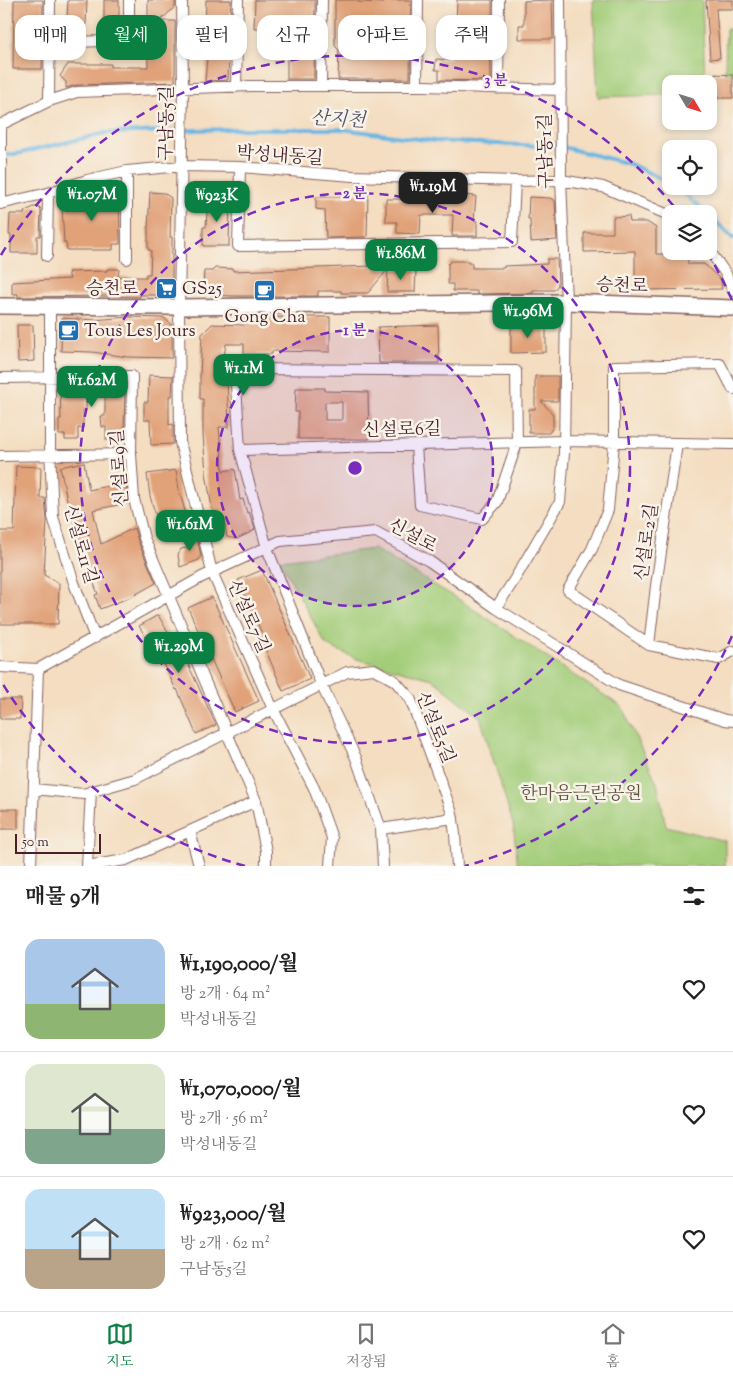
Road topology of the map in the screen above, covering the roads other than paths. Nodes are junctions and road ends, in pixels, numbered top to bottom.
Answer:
1 (50, 0) edge
2 (129, 0) edge
3 (182, 0) edge
4 (238, 0) edge
5 (322, 0) edge
6 (418, 0) edge
7 (498, 0) edge
8 (560, 0) edge
9 (50, 15) edge
10 (86, 42) edge
11 (49, 60) edge
12 (321, 86) junction
13 (417, 86) junction
14 (236, 87) junction
15 (498, 89) junction
16 (183, 90) junction
17 (561, 90) junction
18 (49, 101) junction
19 (1, 124) edge
20 (182, 161) junction
21 (240, 167) junction
22 (127, 172) junction
23 (561, 180) junction
24 (515, 181) junction
25 (48, 193) junction
26 (1, 204) edge
27 (662, 212) edge
28 (47, 256) dead end
29 (127, 259) dead end
30 (716, 260) edge
31 (733, 291) edge
32 (566, 302) junction
33 (0, 306) edge
34 (50, 306) junction
35 (179, 307) junction
36 (733, 308) edge
37 (50, 377) junction
38 (0, 378) edge
39 (733, 389) edge
40 (564, 441) junction
41 (614, 443) junction
42 (517, 444) junction
43 (677, 444) junction
44 (733, 444) edge
45 (416, 445) junction
46 (240, 450) junction
47 (131, 454) junction
48 (0, 456) edge
49 (51, 457) junction
50 (267, 548) junction
51 (212, 572) junction
52 (169, 596) junction
53 (496, 608) junction
54 (95, 638) junction
55 (648, 645) junction
56 (733, 651) edge
57 (0, 667) edge
58 (38, 669) junction
59 (322, 684) junction
60 (273, 709) junction
61 (733, 721) edge
62 (227, 732) junction
63 (34, 789) junction
64 (91, 792) junction
65 (256, 801) junction
66 (453, 818) junction
67 (381, 830) junction
68 (190, 831) junction
69 (31, 866) edge
70 (87, 866) edge
71 (199, 866) edge
72 (266, 866) edge
73 (330, 866) edge
74 (383, 866) edge
75 (456, 866) edge

1 - 9 street
2 - 10 street
3 - 16 street, 구남동5길
4 - 14 street
5 - 12 street
6 - 13 street
7 - 15 street
8 - 17 street, 구남동1길
11 - 18 street
12 - 13 street
12 - 14 street
13 - 15 street
14 - 16 street
15 - 17 street
16 - 18 street
16 - 20 street, 구남동5길
17 - 23 street, 구남동1길
18 - 19 street
19 - 26 street
20 - 21 street, 박성내동길
20 - 22 street, 박성내동길
20 - 35 street, 구남동5길
21 - 24 street, 박성내동길
21 - 24 street
22 - 25 street, 박성내동길
22 - 29 street
23 - 24 street, 박성내동길
23 - 27 street, 박성내동길
23 - 32 street, 구남동1길
25 - 26 street, 박성내동길
25 - 28 street
30 - 31 street
32 - 35 main road, 승천로
32 - 36 main road, 승천로
32 - 40 street, 구남동1길
33 - 34 main road, 승천로
34 - 35 main road, 승천로
34 - 37 street, 신설로11길
35 - 51 street, 신설로7길
37 - 38 street, 신설로9길
37 - 47 street, 신설로9길
37 - 49 street, 신설로11길
39 - 41 street
40 - 41 street
40 - 42 street, 신설로6길
40 - 53 street, 구남동1길
41 - 43 street
41 - 55 street
42 - 45 street, 신설로6길
42 - 45 street
42 - 46 street
43 - 44 street
43 - 55 street, 신설로2길
45 - 46 street, 신설로6길
46 - 50 street
47 - 49 street
47 - 52 street, 신설로9길
48 - 49 street
49 - 54 street, 신설로11길
50 - 51 street, 신설로
50 - 53 street, 신설로
50 - 59 street
51 - 52 street, 신설로
51 - 60 street, 신설로7길
52 - 54 street, 신설로
52 - 62 street, 신설로9길
53 - 61 street, 신설로
54 - 58 street, 신설로
55 - 56 street
57 - 58 street
58 - 63 street
59 - 60 street
59 - 66 street, 신설로5길
59 - 67 street
60 - 62 street
60 - 73 street, 신설로7길
62 - 64 street
62 - 65 street, 신설로9길
63 - 64 street
63 - 69 street
64 - 70 street
65 - 68 street
65 - 72 street, 신설로9길
66 - 67 street
66 - 75 street, 신설로5길
67 - 74 street
68 - 70 street
68 - 71 street

